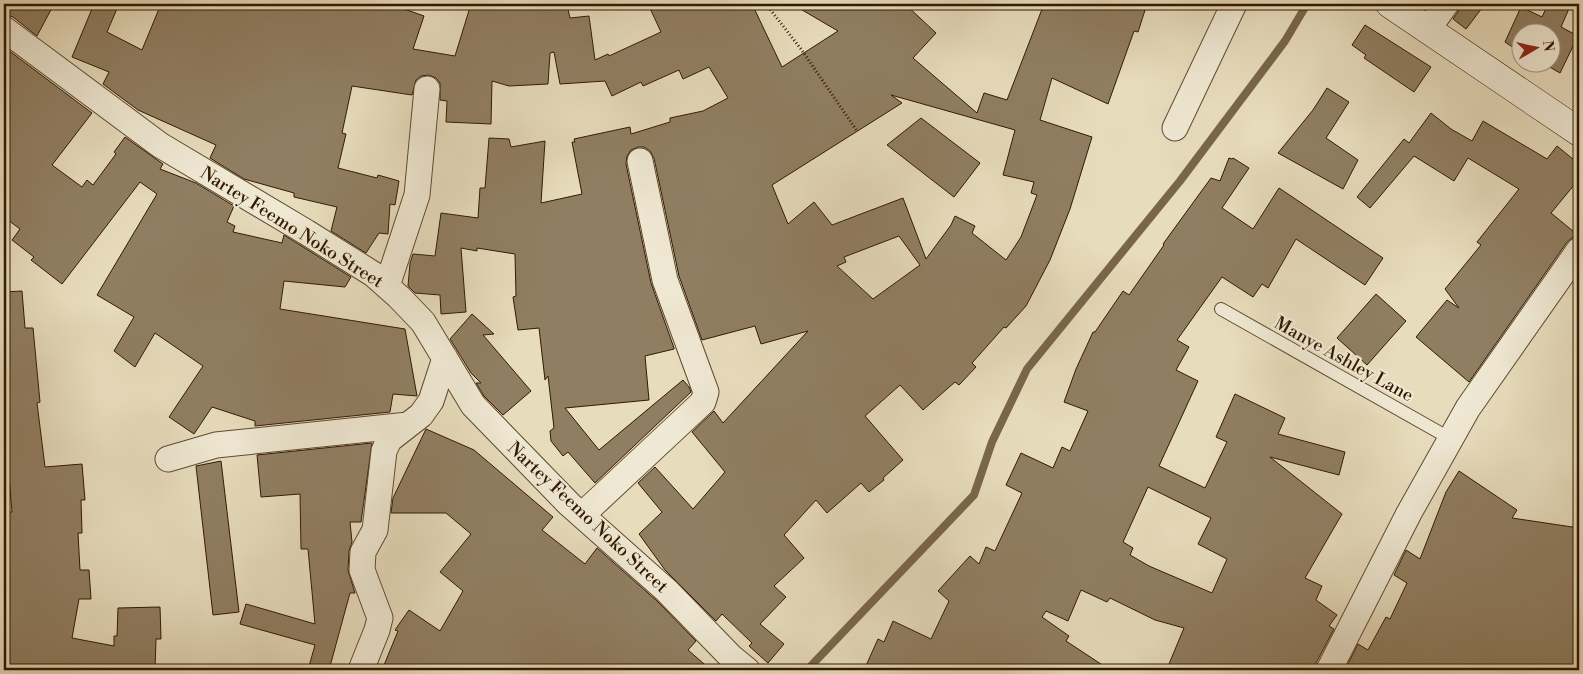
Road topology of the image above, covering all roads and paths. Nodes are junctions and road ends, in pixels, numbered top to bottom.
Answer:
1 (766, 4) edge
2 (1234, 4) edge
3 (1390, 4) edge
4 (1446, 4) edge
5 (4, 29) edge
6 (1428, 29) junction
7 (427, 89) dead end
8 (1175, 128) dead end
9 (857, 131) dead end
10 (1579, 132) edge
11 (640, 161) dead end
12 (1579, 250) edge
13 (387, 286) junction
14 (1221, 309) dead end
15 (444, 358) junction
16 (408, 425) junction
17 (1451, 439) junction
18 (168, 459) dead end
19 (582, 515) junction
20 (739, 664) edge
21 (361, 670) edge
22 (1329, 670) edge

1 - 9 path
2 - 8 street
3 - 6 street
4 - 6 street
5 - 13 street, Nartey Feemo Noko Street
6 - 10 street
7 - 13 street
11 - 19 street
12 - 17 street
13 - 15 street, Nartey Feemo Noko Street
14 - 17 lane, Manye Ashley Lane
15 - 16 street
15 - 19 street, Nartey Feemo Noko Street
16 - 18 street
16 - 21 street
17 - 22 street
19 - 20 street, Nartey Feemo Noko Street

